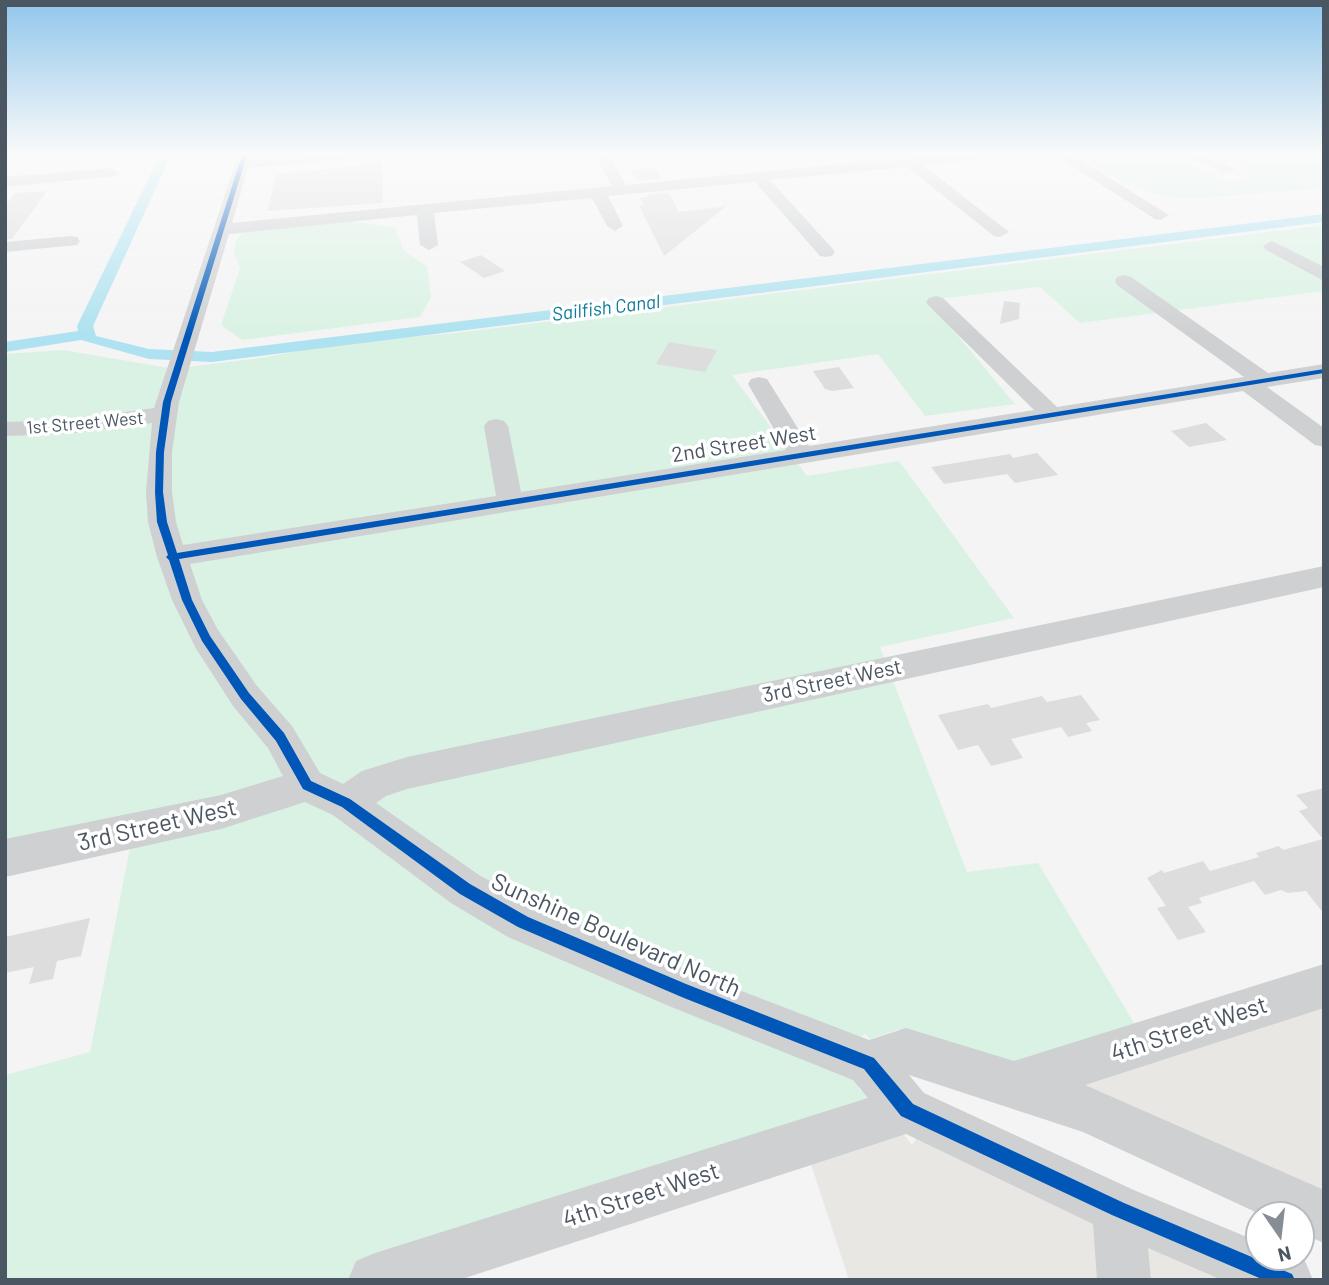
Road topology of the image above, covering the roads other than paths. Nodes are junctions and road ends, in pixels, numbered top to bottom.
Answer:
1 (227, 215) edge
2 (372, 215) edge
3 (426, 215) edge
4 (609, 215) edge
5 (793, 215) edge
6 (978, 215) edge
7 (615, 226) dead end
8 (223, 229) junction
9 (1000, 232) dead end
10 (72, 241) dead end
11 (429, 245) dead end
12 (1272, 246) dead end
13 (5, 247) edge
14 (826, 252) dead end
15 (1324, 275) edge
16 (1124, 281) dead end
17 (936, 302) dead end
18 (1324, 371) edge
19 (1256, 382) junction
20 (760, 384) dead end
21 (164, 414) junction
22 (1051, 414) junction
23 (496, 426) dead end
24 (5, 429) edge
25 (1324, 440) edge
26 (801, 454) junction
27 (510, 501) junction
28 (172, 557) junction
29 (1324, 576) edge
30 (307, 785) junction
31 (346, 803) junction
32 (5, 858) edge
33 (1324, 986) edge
34 (869, 1063) junction
35 (1015, 1084) junction
36 (907, 1110) junction
37 (1118, 1209) junction
38 (1324, 1217) edge
39 (1281, 1279) edge
40 (375, 1280) edge
41 (1124, 1280) edge

1 - 8 street
2 - 8 street
3 - 11 street
4 - 7 street
5 - 14 street
6 - 9 street
8 - 21 street
10 - 13 street
12 - 15 street
16 - 19 street
17 - 22 street
18 - 19 street, 2nd Street West
19 - 22 street, 2nd Street West
19 - 25 street
20 - 26 street
21 - 24 street, 1st Street West
21 - 28 street
22 - 26 street, 2nd Street West
23 - 27 street
26 - 27 street, 2nd Street West
27 - 28 street, 2nd Street West
28 - 30 street
29 - 31 street, 3rd Street West
30 - 31 street, Sunshine Boulevard North
30 - 32 street, 3rd Street West
31 - 34 street, Sunshine Boulevard North
33 - 35 street, 4th Street West
34 - 35 street
34 - 36 street, Sunshine Boulevard North
35 - 38 street
36 - 37 street, Sunshine Boulevard North
36 - 40 street, 4th Street West
37 - 39 street, Sunshine Boulevard North
37 - 41 street

